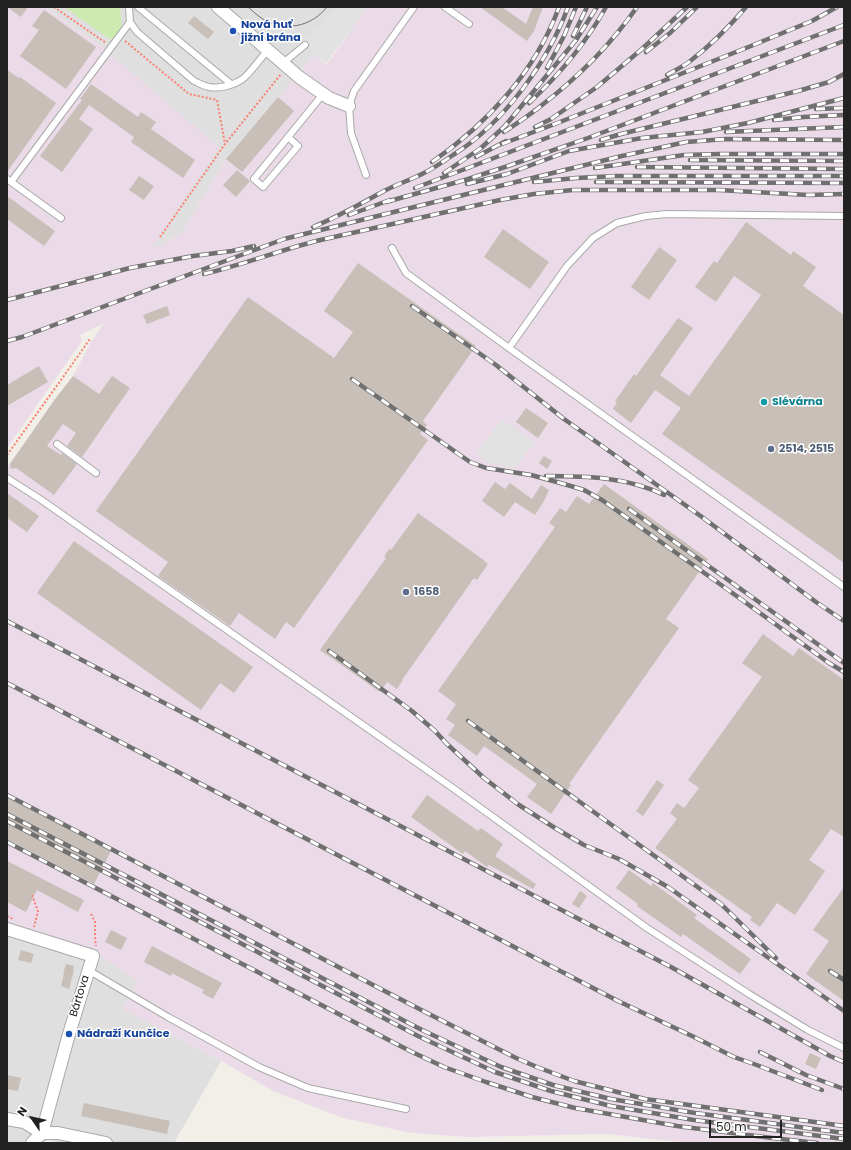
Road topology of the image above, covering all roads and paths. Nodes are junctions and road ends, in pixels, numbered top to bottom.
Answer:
1 (54, 7) edge
2 (129, 7) edge
3 (138, 7) edge
4 (218, 7) edge
5 (414, 7) edge
6 (445, 7) edge
7 (130, 22) junction
8 (469, 24) dead end
9 (305, 45) dead end
10 (112, 47) junction
11 (268, 50) junction
12 (285, 65) junction
13 (231, 84) junction
14 (323, 94) junction
15 (349, 106) junction
16 (288, 137) junction
17 (226, 144) junction
18 (366, 175) dead end
19 (9, 180) edge
20 (844, 216) edge
21 (61, 218) dead end
22 (160, 237) dead end
23 (392, 248) dead end
24 (90, 339) dead end
25 (509, 348) junction
26 (57, 444) dead end
27 (7, 454) edge
28 (96, 473) dead end
29 (7, 478) edge
30 (844, 587) edge
31 (32, 895) dead end
32 (91, 914) dead end
33 (7, 929) edge
34 (34, 938) junction
35 (93, 956) junction
36 (88, 970) junction
37 (844, 1048) edge
38 (406, 1109) dead end
39 (7, 1119) edge
40 (42, 1134) junction
41 (32, 1143) edge
42 (106, 1143) edge

1 - 10 path
2 - 7 lane
3 - 13 lane
4 - 11 street
5 - 15 lane
6 - 8 lane
7 - 10 lane
7 - 13 lane
9 - 12 lane
10 - 17 path
10 - 19 lane
11 - 12 street
11 - 13 lane
12 - 14 street
12 - 17 path
14 - 15 street
14 - 16 lane
15 - 18 lane
16 - 16 lane
17 - 22 path
19 - 21 lane
20 - 25 lane
23 - 25 lane
24 - 27 path
25 - 30 lane
26 - 28 lane
29 - 37 lane
31 - 34 path
32 - 35 path
33 - 34 street
34 - 35 street
35 - 36 street, Bártova
36 - 38 lane
36 - 40 street, Bártova
39 - 40 street
40 - 41 street
40 - 42 street

